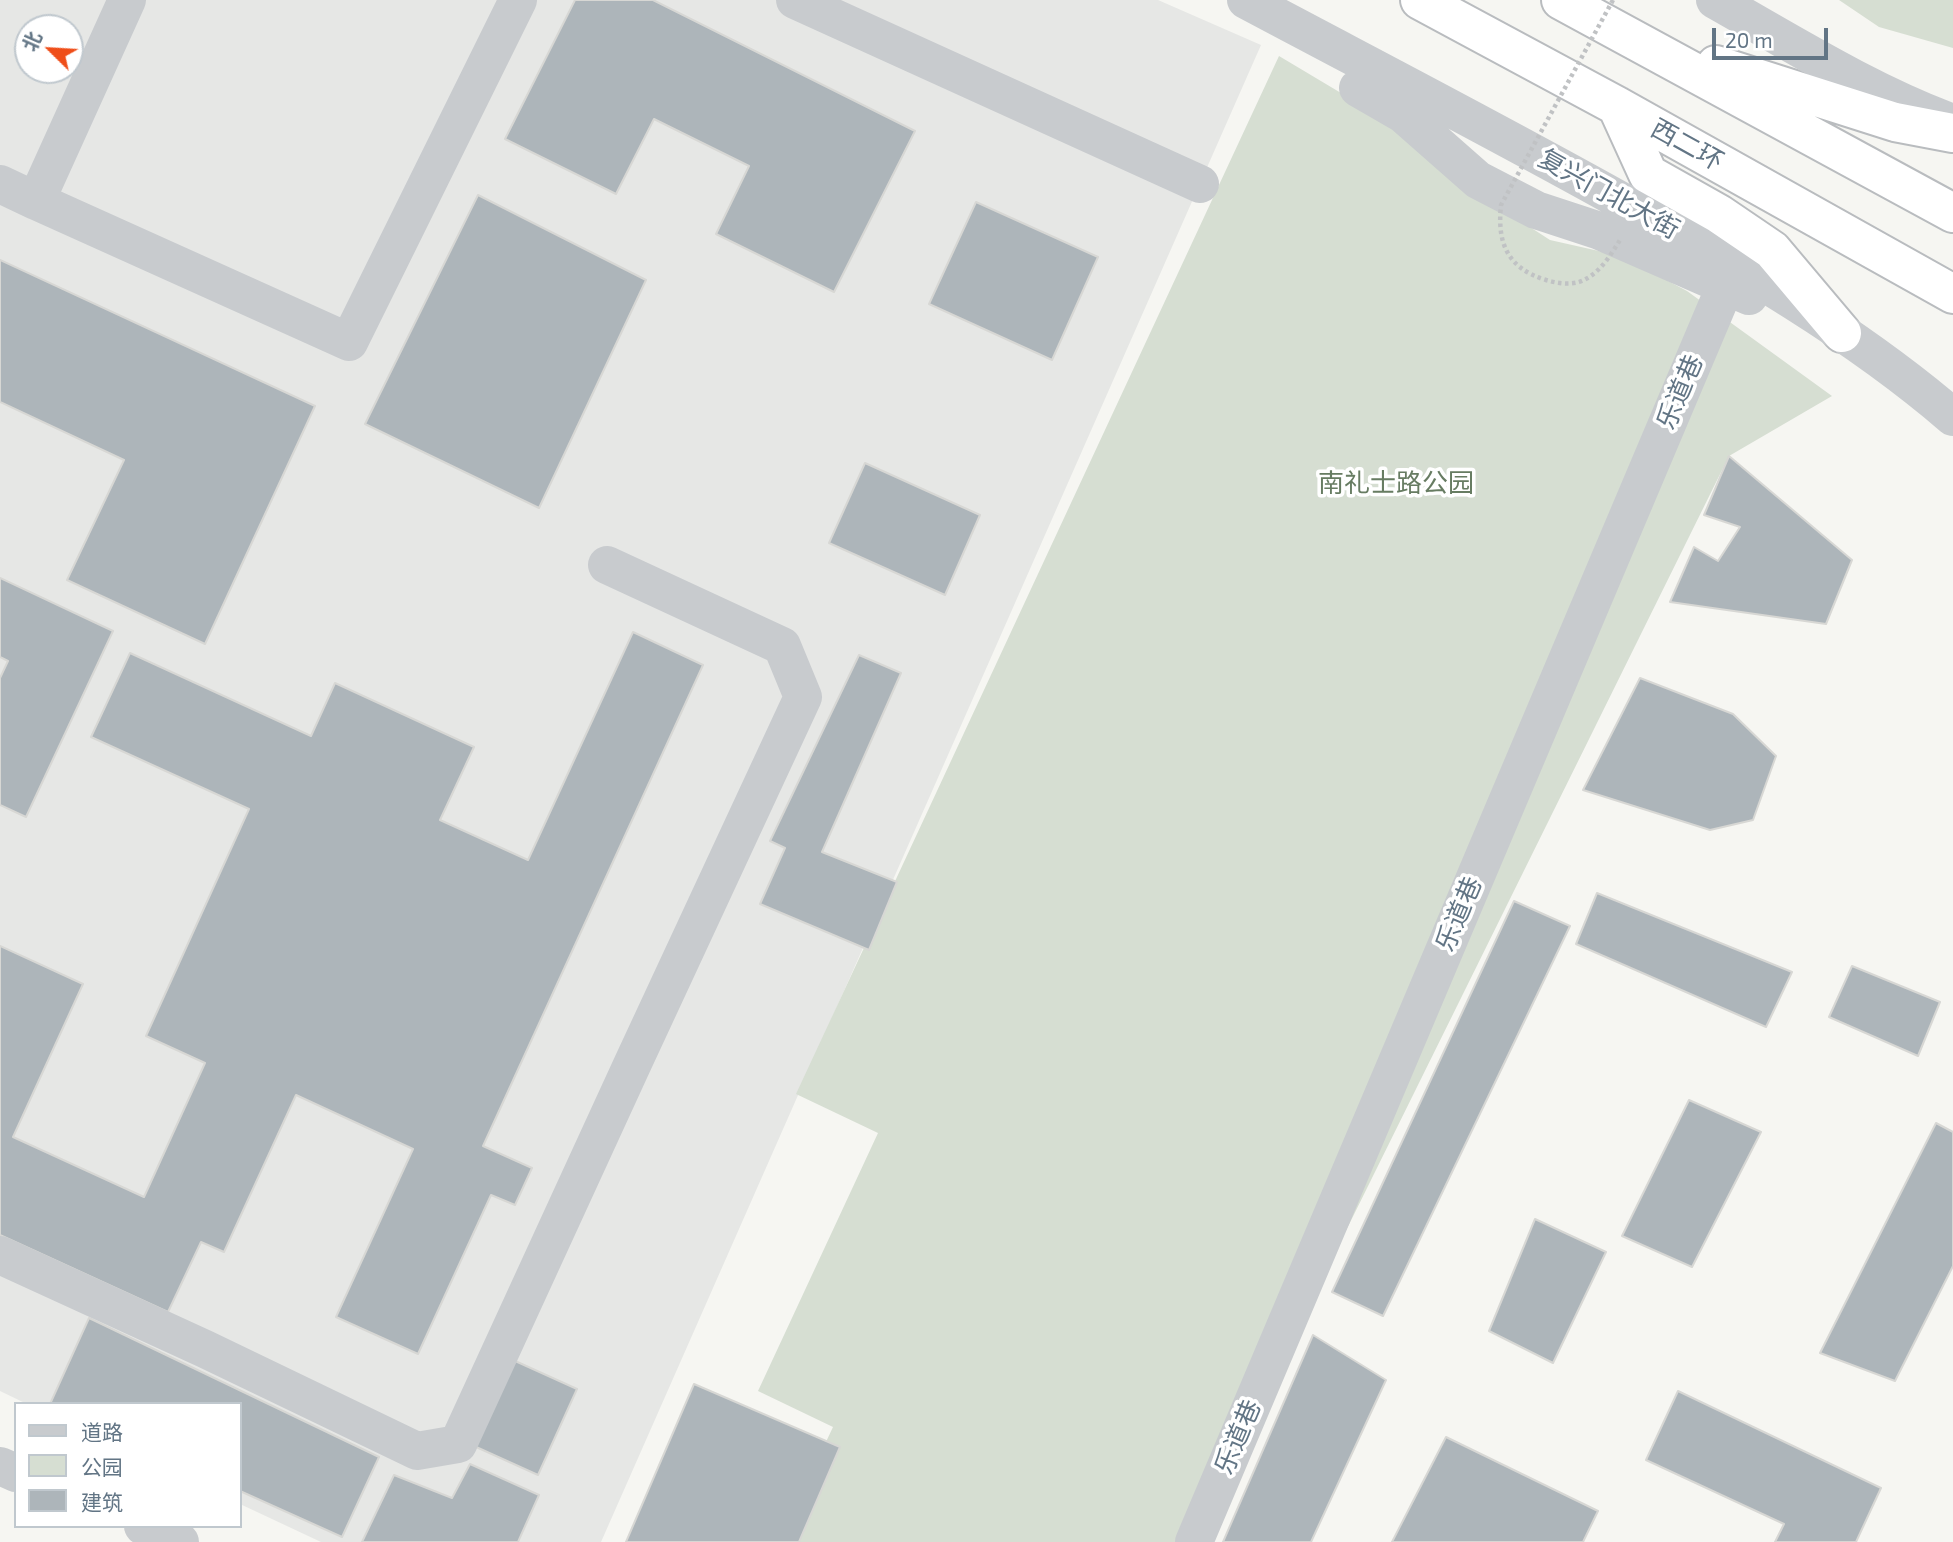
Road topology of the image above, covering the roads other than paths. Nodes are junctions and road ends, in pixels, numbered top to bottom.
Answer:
1 (127, 0) edge
2 (519, 0) edge
3 (795, 0) edge
4 (1235, 0) edge
5 (1246, 0) edge
6 (1420, 0) edge
7 (1561, 0) edge
8 (1715, 0) edge
9 (1771, 0) edge
10 (856, 13) edge
11 (1633, 38) junction
12 (1846, 75) junction
13 (1617, 106) junction
14 (1953, 122) edge
15 (1953, 132) edge
16 (0, 184) edge
17 (1200, 184) dead end
18 (36, 201) junction
19 (1953, 214) edge
20 (1725, 287) junction
21 (1953, 294) edge
22 (1842, 333) junction
23 (1953, 417) edge
24 (607, 565) dead end
25 (0, 1255) edge
26 (148, 1528) edge
27 (180, 1542) edge
28 (1194, 1542) edge

1 - 18 street
2 - 18 street
3 - 10 street
4 - 20 street
5 - 22 street, 复兴门北大街
6 - 13 highway, 西二环
7 - 11 highway
8 - 12 street
9 - 12 street
10 - 17 street
11 - 15 highway
11 - 19 highway
12 - 14 street
13 - 21 highway, 西二环
13 - 22 highway
16 - 18 street
20 - 22 street
20 - 28 street, 乐道巷
22 - 23 street, 复兴门北大街
24 - 25 street
26 - 27 street

